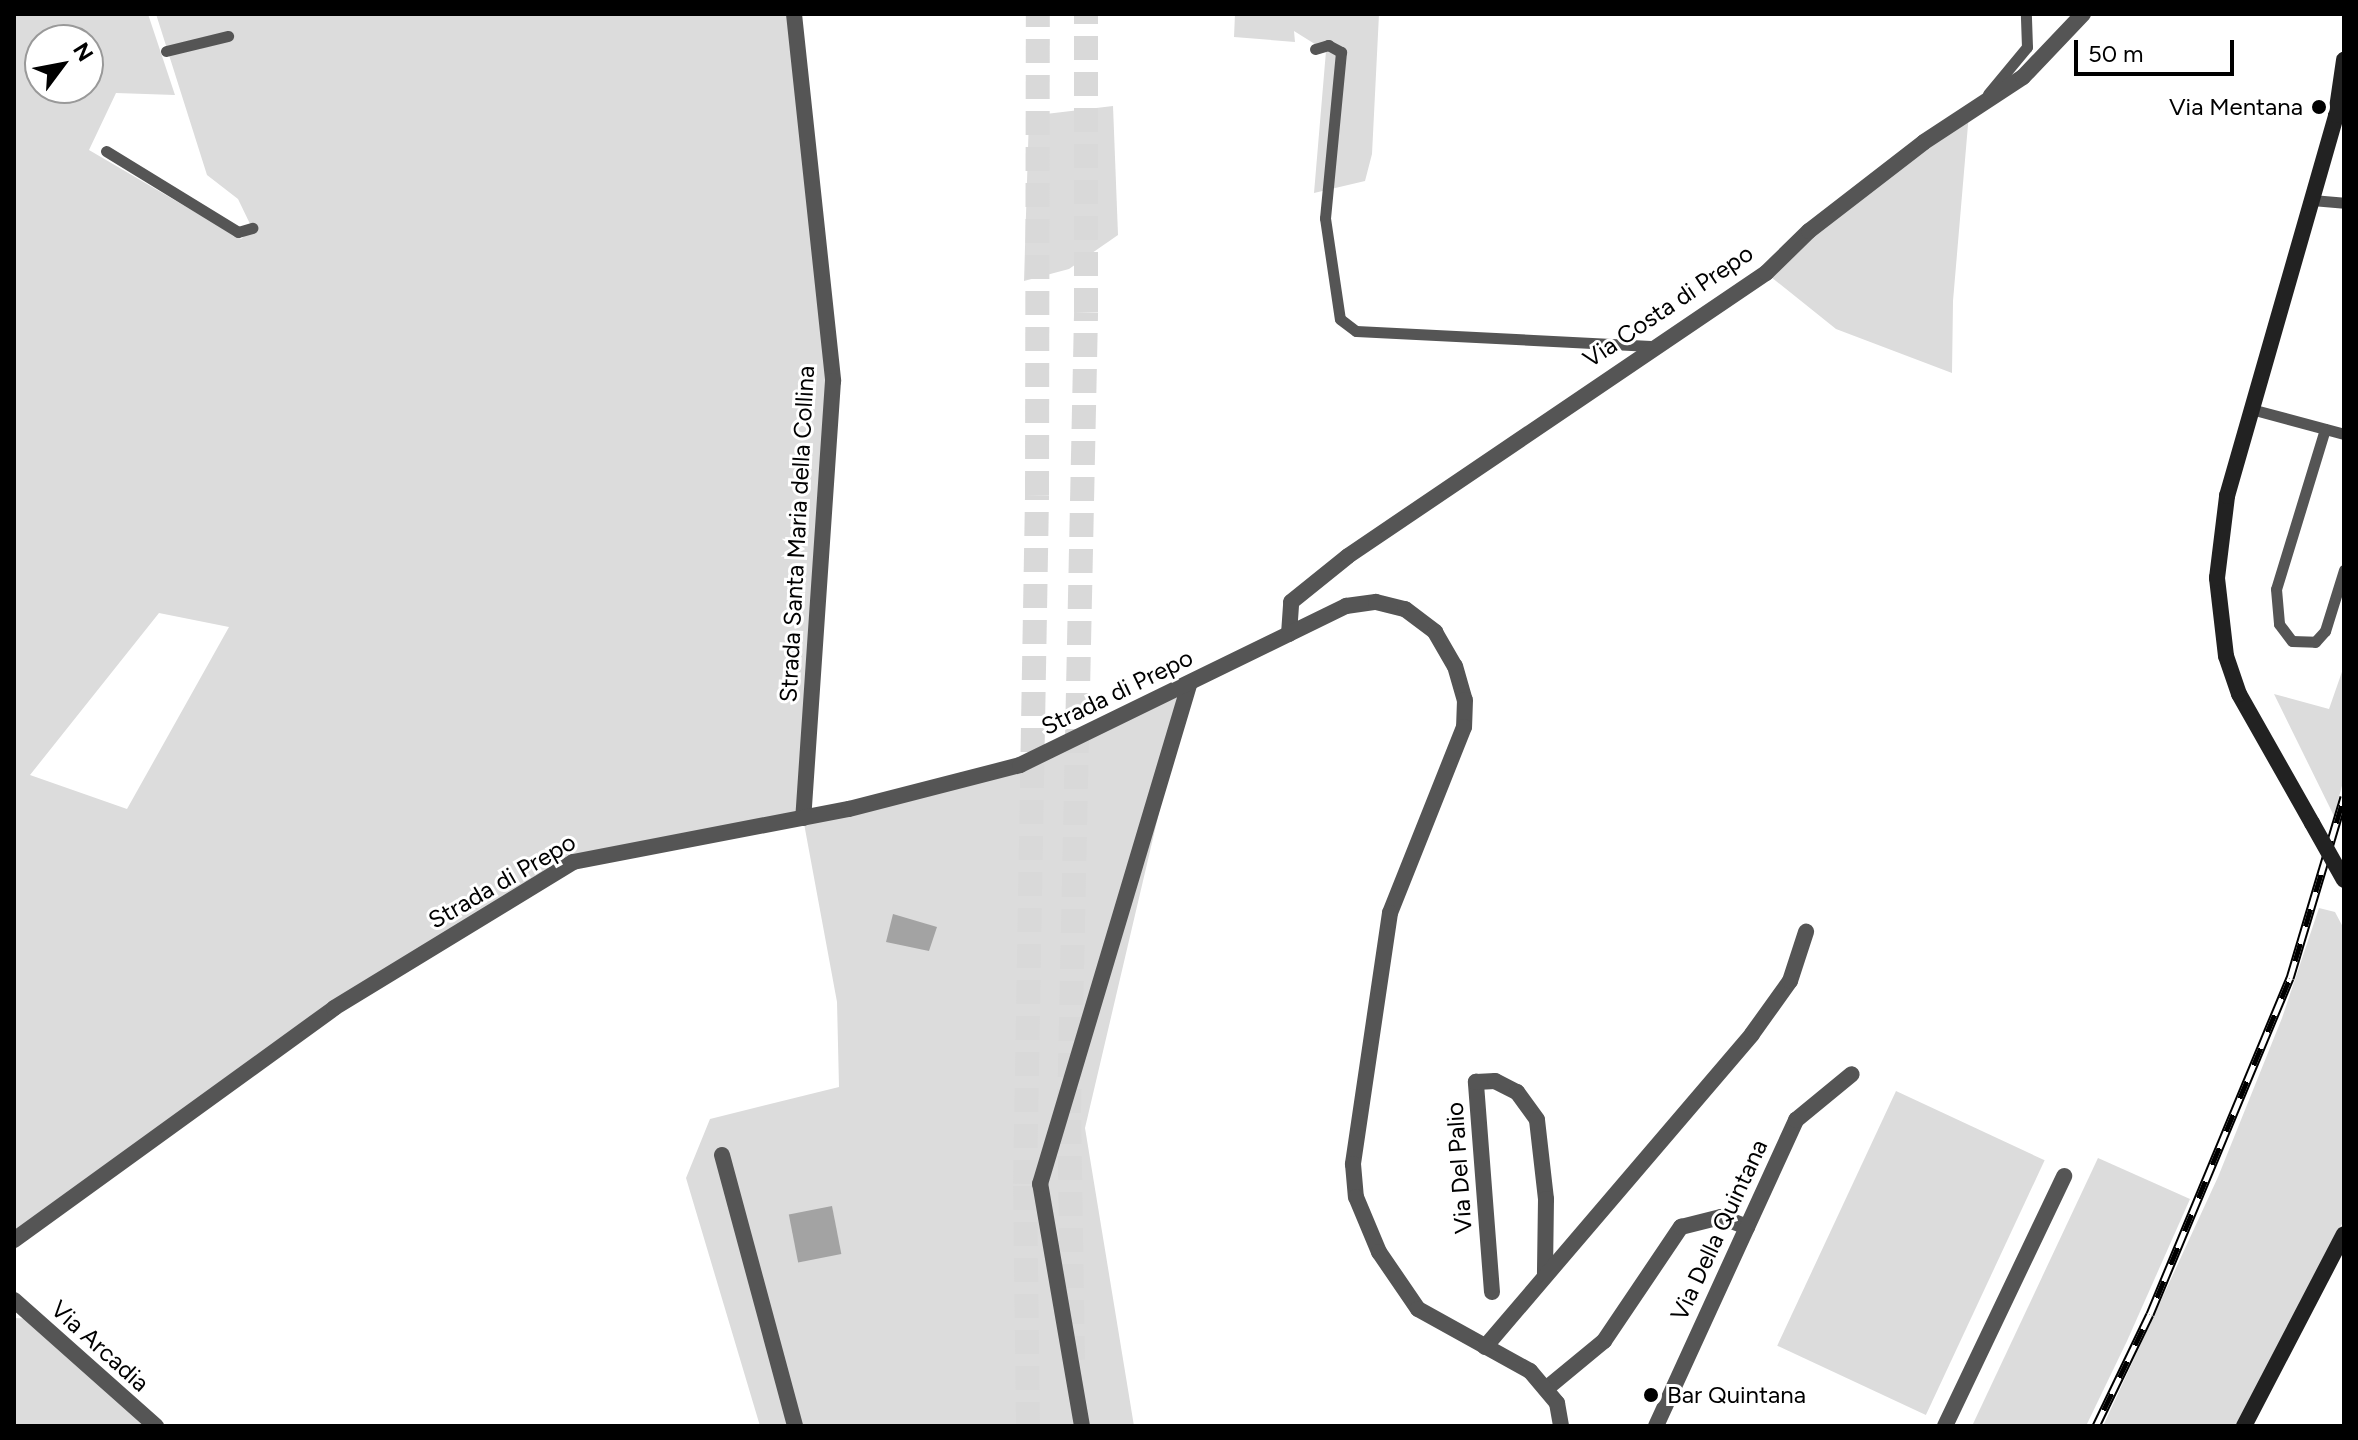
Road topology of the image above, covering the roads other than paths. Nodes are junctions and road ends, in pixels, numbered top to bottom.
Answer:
1 (794, 14) edge
2 (2026, 14) edge
3 (2083, 14) edge
4 (228, 36) dead end
5 (1315, 49) dead end
6 (166, 51) dead end
7 (2344, 60) edge
8 (1978, 107) junction
9 (106, 151) dead end
10 (2312, 200) junction
11 (2344, 203) edge
12 (252, 228) dead end
13 (1651, 346) junction
14 (2251, 409) junction
15 (2325, 429) junction
16 (2344, 434) edge
17 (2344, 570) edge
18 (1289, 634) junction
19 (1189, 685) junction
20 (803, 818) junction
21 (2344, 880) edge
22 (1806, 932) dead end
23 (1852, 1074) dead end
24 (722, 1155) dead end
25 (2064, 1176) dead end
26 (1747, 1227) junction
27 (2344, 1234) edge
28 (14, 1240) edge
29 (1545, 1275) junction
30 (1492, 1292) dead end
31 (14, 1300) edge
32 (1485, 1347) junction
33 (1547, 1388) junction
34 (156, 1426) edge
35 (795, 1426) edge
36 (1082, 1426) edge
37 (1561, 1426) edge
38 (1656, 1426) edge
39 (1945, 1426) edge
40 (2244, 1426) edge

1 - 20 street, Strada Santa Maria della Collina
2 - 8 lane
3 - 8 street, Via Costa di Prepo
4 - 6 lane
5 - 13 lane
7 - 10 main road
8 - 13 street, Via Costa di Prepo
9 - 12 lane
10 - 11 lane
10 - 14 main road
13 - 18 street, Via Costa di Prepo
14 - 15 lane
14 - 21 main road, bridge
15 - 16 lane
15 - 17 lane
18 - 19 street, Strada di Prepo
18 - 32 street, Strada di Prepo
19 - 20 street, Strada di Prepo
19 - 36 street
20 - 28 street, Strada di Prepo
22 - 29 street
23 - 26 street, Via Della Quintana
24 - 35 street
25 - 39 street
26 - 33 street
26 - 38 street, Via Della Quintana
27 - 40 main road
29 - 30 street, Via Del Palio
29 - 32 street
31 - 34 street, Via Arcadia
32 - 33 street, Strada di Prepo
33 - 37 street

